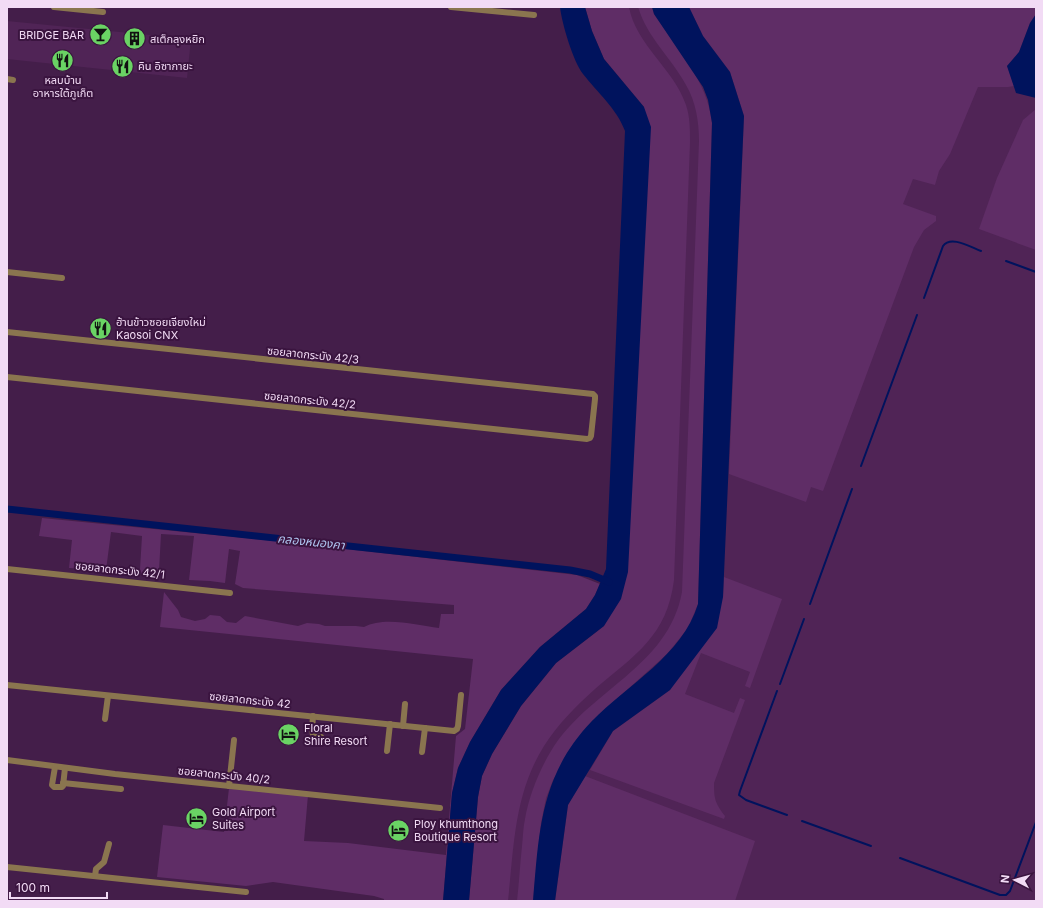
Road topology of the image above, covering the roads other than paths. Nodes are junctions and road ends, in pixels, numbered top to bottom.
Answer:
1 (54, 7) edge
2 (451, 7) edge
3 (103, 12) dead end
4 (534, 15) dead end
5 (7, 272) edge
6 (62, 278) dead end
7 (7, 332) edge
8 (7, 377) edge
9 (593, 418) joint
10 (7, 569) edge
11 (230, 592) dead end
12 (7, 685) edge
13 (461, 695) dead end
14 (108, 696) junction
15 (405, 704) dead end
16 (313, 716) junction
17 (105, 719) dead end
18 (390, 724) junction
19 (403, 726) junction
20 (425, 728) junction
21 (321, 737) dead end
22 (234, 740) dead end
23 (387, 751) dead end
24 (422, 752) dead end
25 (7, 760) edge
26 (55, 767) junction
27 (65, 768) junction
28 (63, 783) junction
29 (229, 786) junction
30 (121, 789) dead end
31 (440, 808) dead end
32 (109, 844) dead end
33 (7, 867) edge
34 (95, 876) junction
35 (246, 892) dead end

1 - 3 street
2 - 4 street
5 - 6 street
7 - 9 street, ซอยลาดกระบัง 42/3
8 - 9 street, ซอยลาดกระบัง 42/2
10 - 11 street, ซอยลาดกระบัง 42/1
12 - 14 street, ซอยลาดกระบัง 42
13 - 20 street, ซอยลาดกระบัง 42
14 - 16 street, ซอยลาดกระบัง 42
14 - 17 street
15 - 19 street
16 - 18 street, ซอยลาดกระบัง 42
16 - 21 street
18 - 19 street, ซอยลาดกระบัง 42
18 - 23 street
19 - 20 street, ซอยลาดกระบัง 42
20 - 24 street
22 - 29 street
25 - 26 street, ซอยลาดกระบัง 40/2
26 - 27 street, ซอยลาดกระบัง 40/2
26 - 28 street
27 - 28 street
27 - 29 street, ซอยลาดกระบัง 40/2
28 - 30 street
29 - 31 street, ซอยลาดกระบัง 40/2
32 - 34 street
33 - 34 street
34 - 35 street

